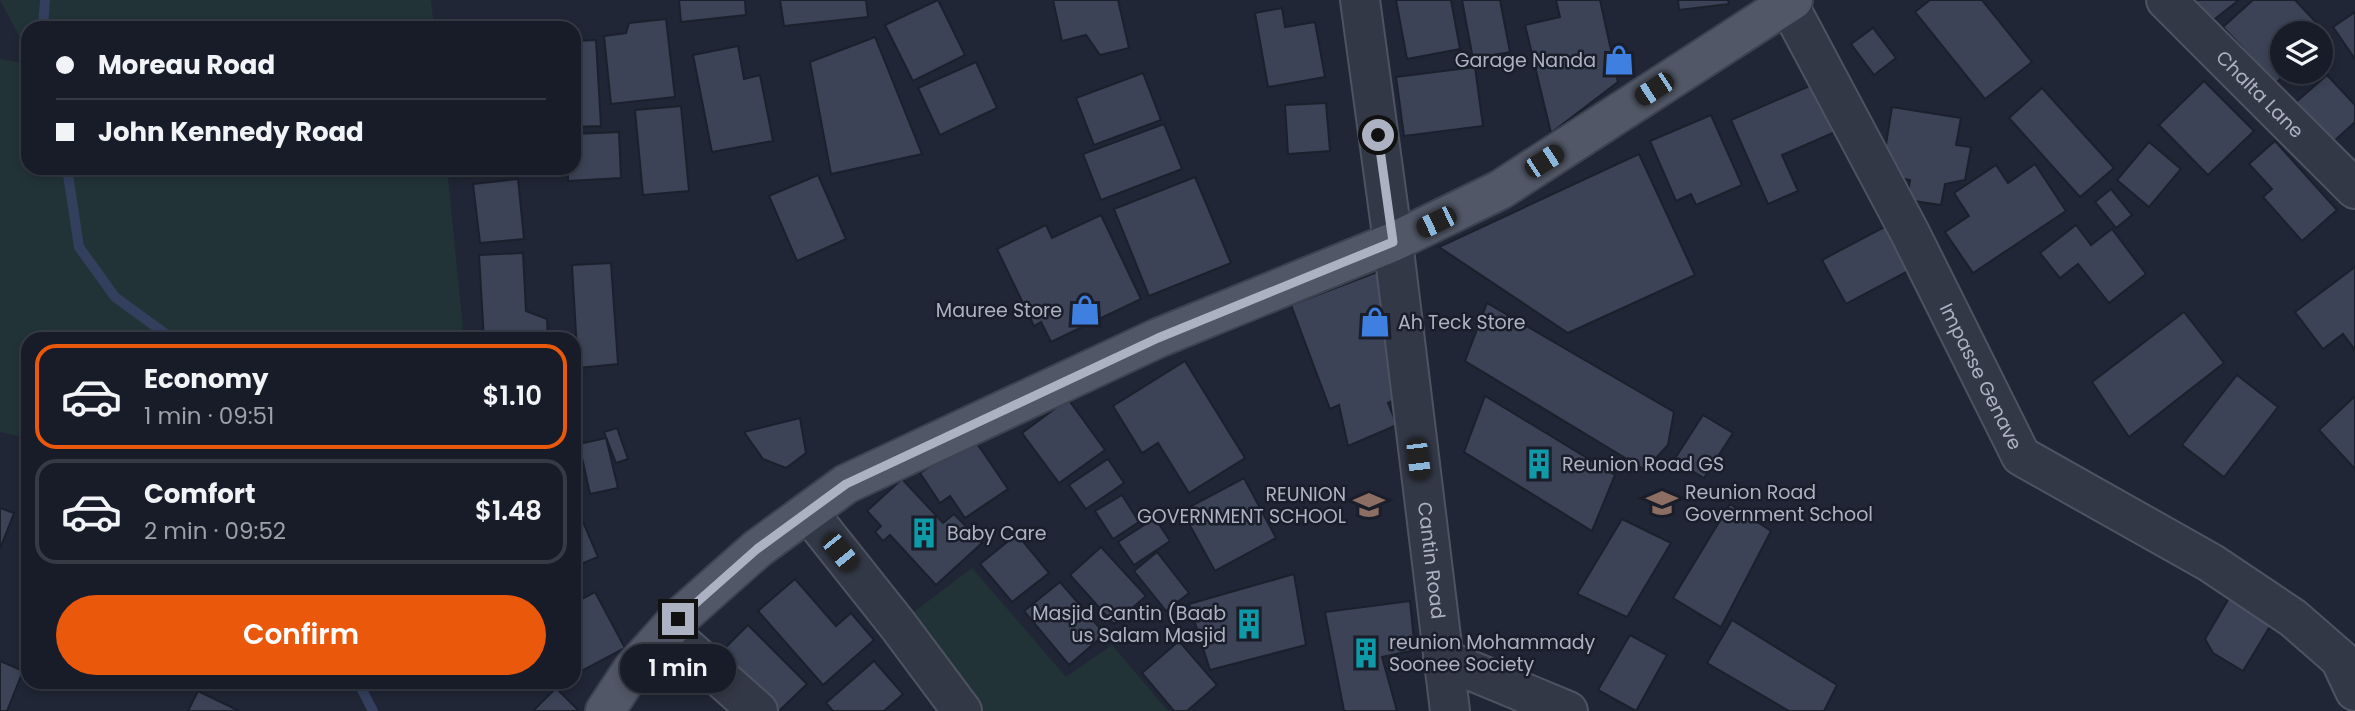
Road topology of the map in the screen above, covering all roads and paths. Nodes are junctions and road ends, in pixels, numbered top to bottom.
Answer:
1 (1360, 0) edge
2 (2166, 0) edge
3 (1788, 1) edge
4 (2355, 189) edge
5 (1393, 242) junction
6 (2021, 456) junction
7 (808, 512) junction
8 (667, 631) junction
9 (2355, 657) edge
10 (1443, 659) junction
11 (2355, 691) edge
12 (605, 711) edge
13 (758, 711) edge
14 (962, 711) edge
15 (1450, 711) edge
16 (1567, 711) edge

1 - 5 street, Cantin Road
2 - 4 street, Chalta Lane
3 - 5 main road
3 - 6 street, Impasse Genave
5 - 7 main road
5 - 10 street, Cantin Road
6 - 9 street
6 - 11 street, Impasse Genave
7 - 8 main road
7 - 14 street
8 - 12 main road
8 - 13 street
10 - 15 street, Cantin Road
10 - 16 street

